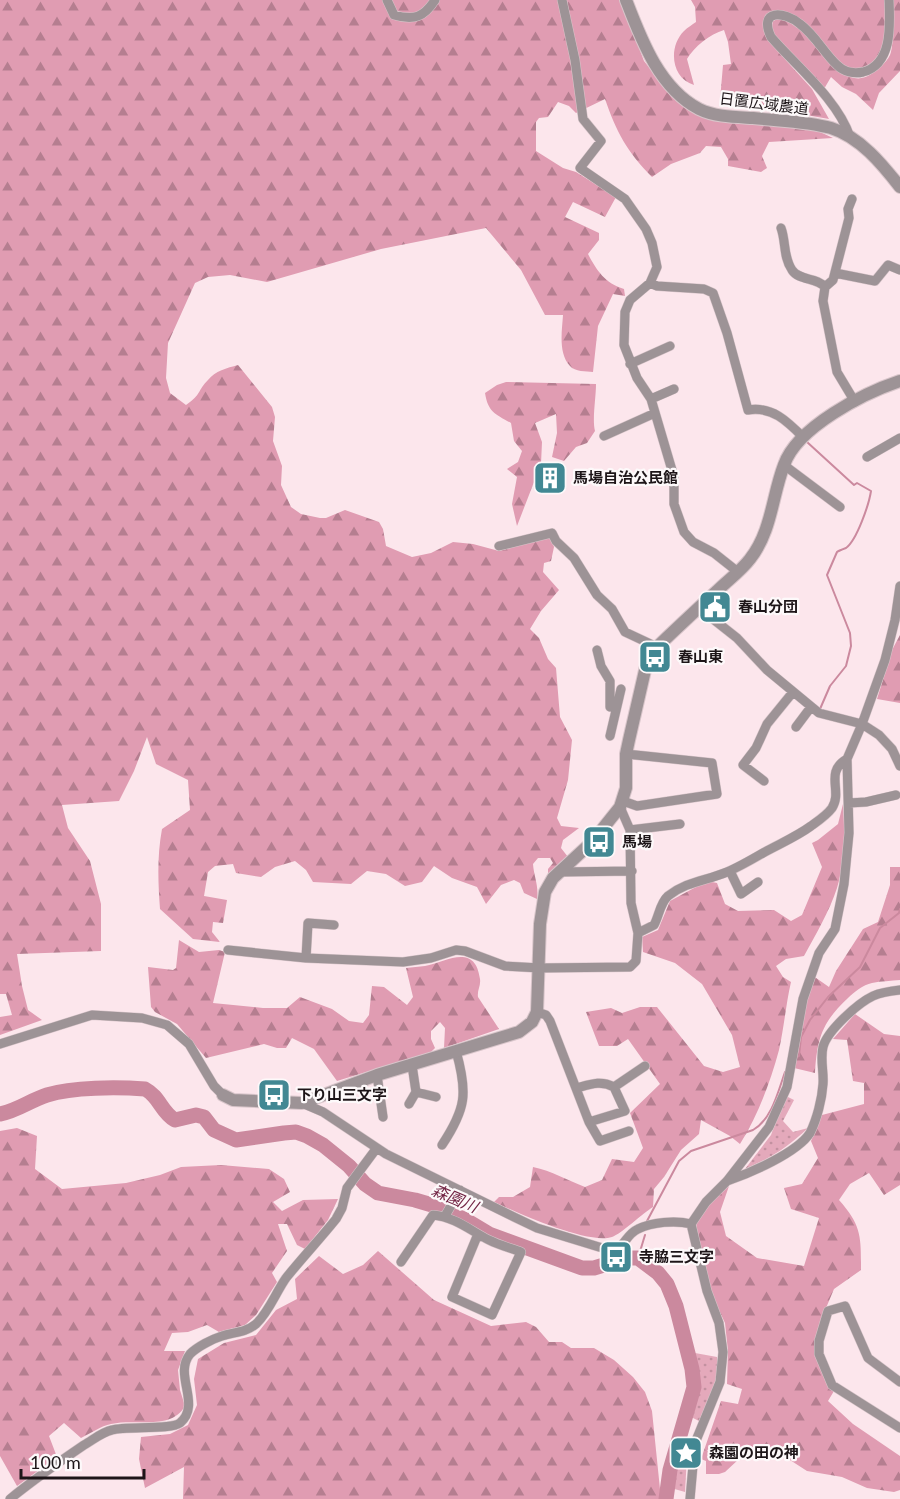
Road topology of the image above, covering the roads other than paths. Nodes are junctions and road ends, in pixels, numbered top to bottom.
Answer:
1 (387, 0) edge
2 (435, 0) edge
3 (562, 0) edge
4 (626, 0) edge
5 (889, 0) edge
6 (850, 137) junction
7 (900, 187) edge
8 (852, 199) dead end
9 (780, 228) dead end
10 (900, 270) edge
11 (835, 273) junction
12 (650, 283) junction
13 (825, 287) junction
14 (670, 346) dead end
15 (630, 364) junction
16 (900, 381) edge
17 (674, 389) dead end
18 (651, 399) junction
19 (855, 402) junction
20 (655, 413) junction
21 (604, 436) dead end
22 (803, 437) junction
23 (900, 438) edge
24 (867, 457) dead end
25 (784, 465) junction
26 (840, 507) dead end
27 (498, 546) dead end
28 (738, 572) junction
29 (900, 586) edge
30 (699, 608) junction
31 (657, 646) junction
32 (597, 650) dead end
33 (610, 688) junction
34 (621, 689) junction
35 (641, 692) junction
36 (794, 692) junction
37 (811, 706) junction
38 (610, 707) dead end
39 (862, 724) junction
40 (795, 728) dead end
41 (610, 736) dead end
42 (626, 754) junction
43 (898, 756) edge
44 (847, 759) junction
45 (900, 766) edge
46 (764, 781) dead end
47 (896, 795) dead end
48 (849, 803) junction
49 (622, 804) junction
50 (680, 824) dead end
51 (630, 830) junction
52 (632, 871) junction
53 (730, 871) junction
54 (561, 872) junction
55 (758, 882) dead end
56 (334, 925) dead end
57 (638, 933) junction
58 (228, 950) dead end
59 (306, 958) junction
60 (540, 968) junction
61 (900, 990) edge
62 (537, 1012) junction
63 (0, 1044) edge
64 (456, 1051) junction
65 (412, 1065) junction
66 (645, 1066) dead end
67 (377, 1075) junction
68 (614, 1087) junction
69 (577, 1088) junction
70 (416, 1092) junction
71 (223, 1095) joint
72 (436, 1097) dead end
73 (302, 1103) junction
74 (410, 1104) dead end
75 (383, 1117) dead end
76 (590, 1122) junction
77 (629, 1131) dead end
78 (442, 1145) dead end
79 (376, 1149) junction
80 (727, 1181) junction
81 (460, 1190) junction
82 (445, 1216) junction
83 (691, 1224) junction
84 (478, 1234) junction
85 (401, 1262) dead end
86 (900, 1382) edge
87 (900, 1428) edge
88 (10, 1499) edge
89 (690, 1499) edge

1 - 2 street
3 - 12 street
4 - 6 street, 日置広域農道
5 - 6 street
6 - 7 street, 日置広域農道
8 - 11 street
9 - 13 street
10 - 11 street
11 - 13 street
12 - 15 street
12 - 22 street
13 - 19 street
14 - 15 street
15 - 18 street
16 - 19 street
17 - 18 street
18 - 20 street
19 - 22 street
20 - 21 street
20 - 28 street
22 - 25 street
23 - 24 street
25 - 26 street
25 - 28 street
27 - 31 street
28 - 30 street
29 - 39 street
30 - 31 street
30 - 36 street
31 - 35 street
32 - 33 street
33 - 34 street
33 - 38 street
34 - 35 street
34 - 41 street
35 - 42 street
36 - 37 street
36 - 46 street
37 - 39 street
37 - 40 street
39 - 43 street
39 - 44 street
42 - 49 street
42 - 49 street
43 - 45 street
44 - 48 street
44 - 53 street
47 - 48 street
48 - 80 street
49 - 51 street
49 - 54 street
50 - 51 street
51 - 52 street
52 - 54 street
52 - 57 street
53 - 55 street
53 - 57 street
54 - 60 street
56 - 59 street
57 - 60 street
58 - 59 street
59 - 60 street
60 - 62 street
61 - 80 street
62 - 64 street
62 - 69 street
63 - 71 street
64 - 65 street
64 - 78 street
65 - 67 street
65 - 70 street
66 - 68 street
67 - 73 street
67 - 75 street
68 - 69 street
68 - 76 street
69 - 76 street
70 - 72 street
70 - 74 street
71 - 73 street
73 - 79 street
76 - 77 street
79 - 81 street
79 - 88 street
80 - 83 street
81 - 82 street
81 - 83 street
82 - 84 street
82 - 85 street
83 - 89 street
84 - 84 street
86 - 87 street

